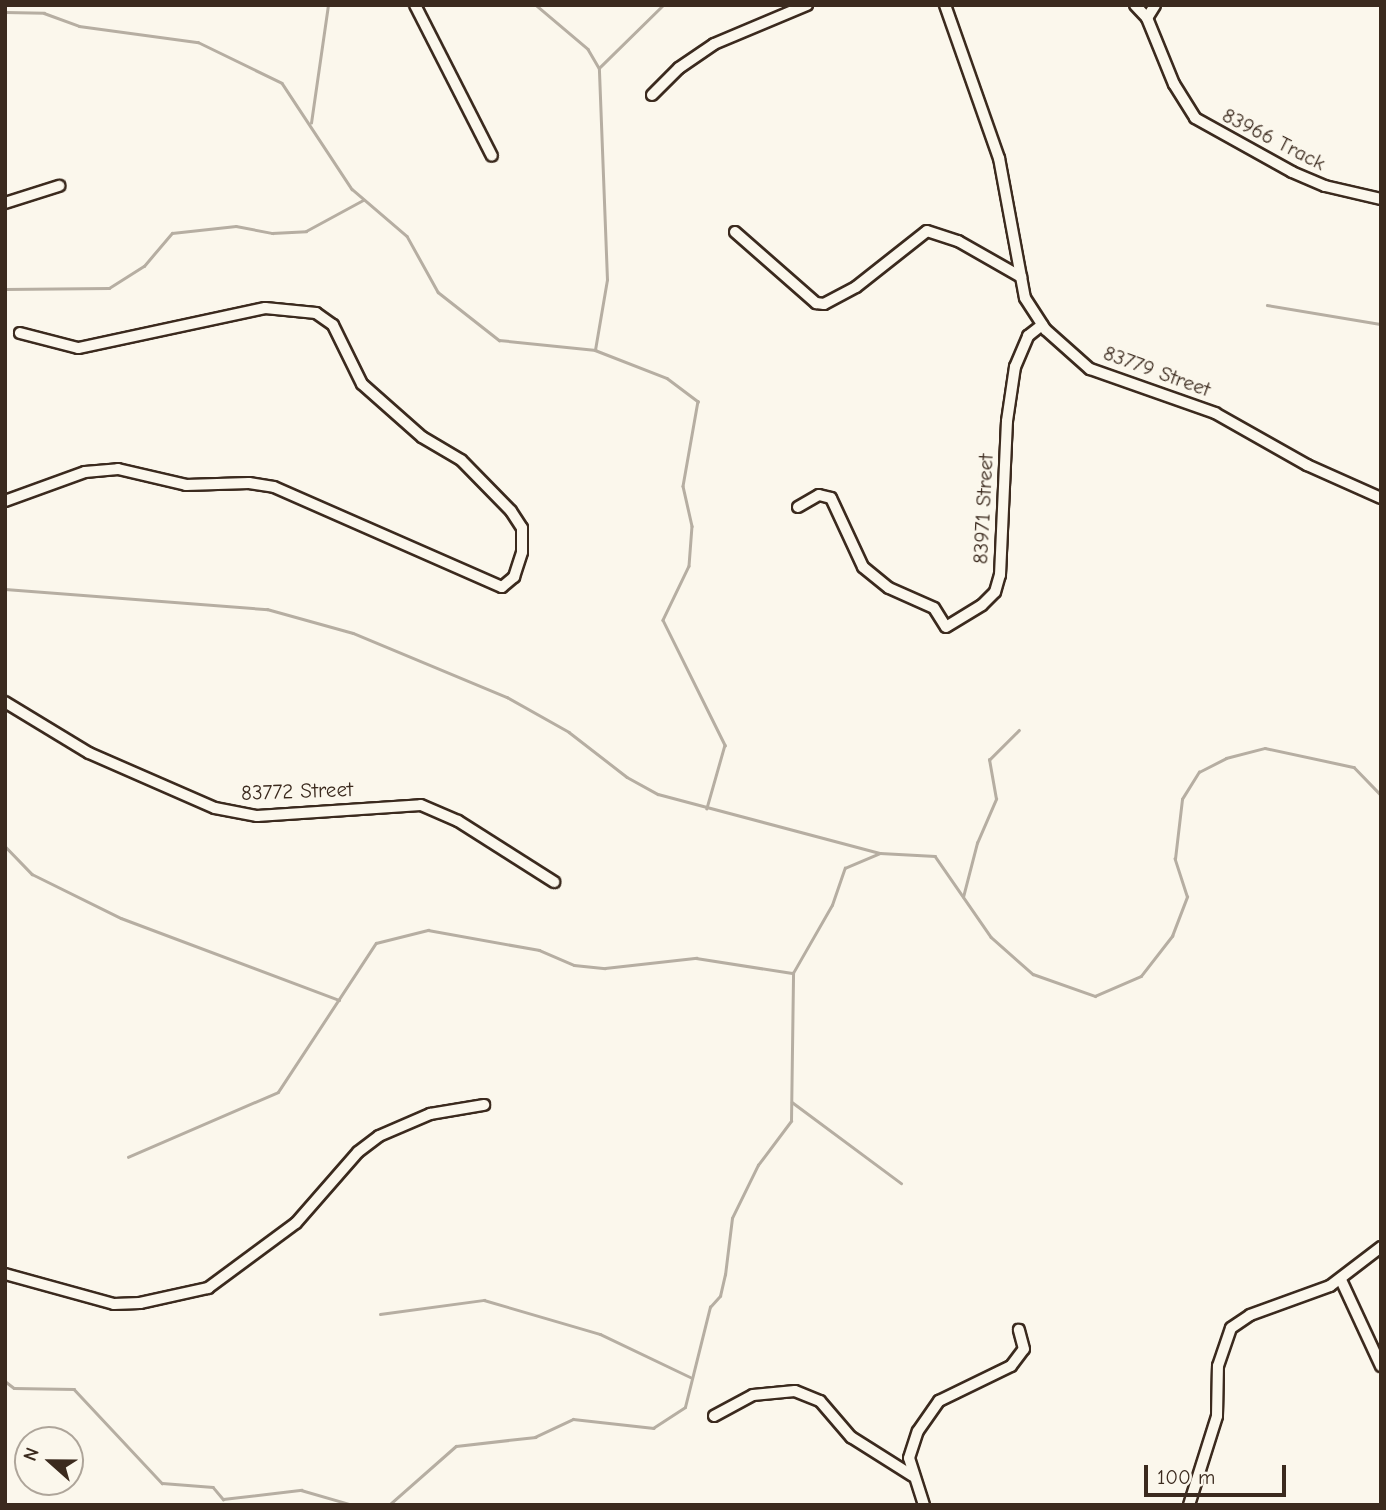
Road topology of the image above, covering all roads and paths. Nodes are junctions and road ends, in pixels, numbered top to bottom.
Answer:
1 (415, 5) edge
2 (807, 5) edge
3 (946, 5) edge
4 (1135, 5) edge
5 (1156, 5) edge
6 (1147, 19) junction
7 (652, 95) dead end
8 (492, 156) dead end
9 (59, 187) dead end
10 (1381, 199) edge
11 (5, 203) edge
12 (735, 232) dead end
13 (1021, 277) junction
14 (1042, 325) junction
15 (20, 334) dead end
16 (1381, 498) edge
17 (5, 501) edge
18 (798, 507) dead end
19 (5, 702) edge
20 (554, 882) dead end
21 (484, 1105) dead end
22 (1381, 1247) edge
23 (5, 1274) edge
24 (1341, 1280) junction
25 (1019, 1330) dead end
26 (1381, 1366) edge
27 (714, 1416) dead end
28 (913, 1476) junction
29 (924, 1505) edge
30 (1189, 1505) edge

1 - 8 street
2 - 7 street
3 - 13 street, 83779 Street
4 - 6 street, 83966 Track
5 - 6 street
6 - 10 street, 83966 Track
9 - 11 street
12 - 13 street
13 - 14 street, 83779 Street
14 - 16 street, 83779 Street
14 - 18 street, 83971 Street
15 - 17 street
19 - 20 street, 83772 Street
21 - 23 street
22 - 24 street
24 - 26 street
24 - 30 street
25 - 28 street
27 - 28 street
28 - 29 street

